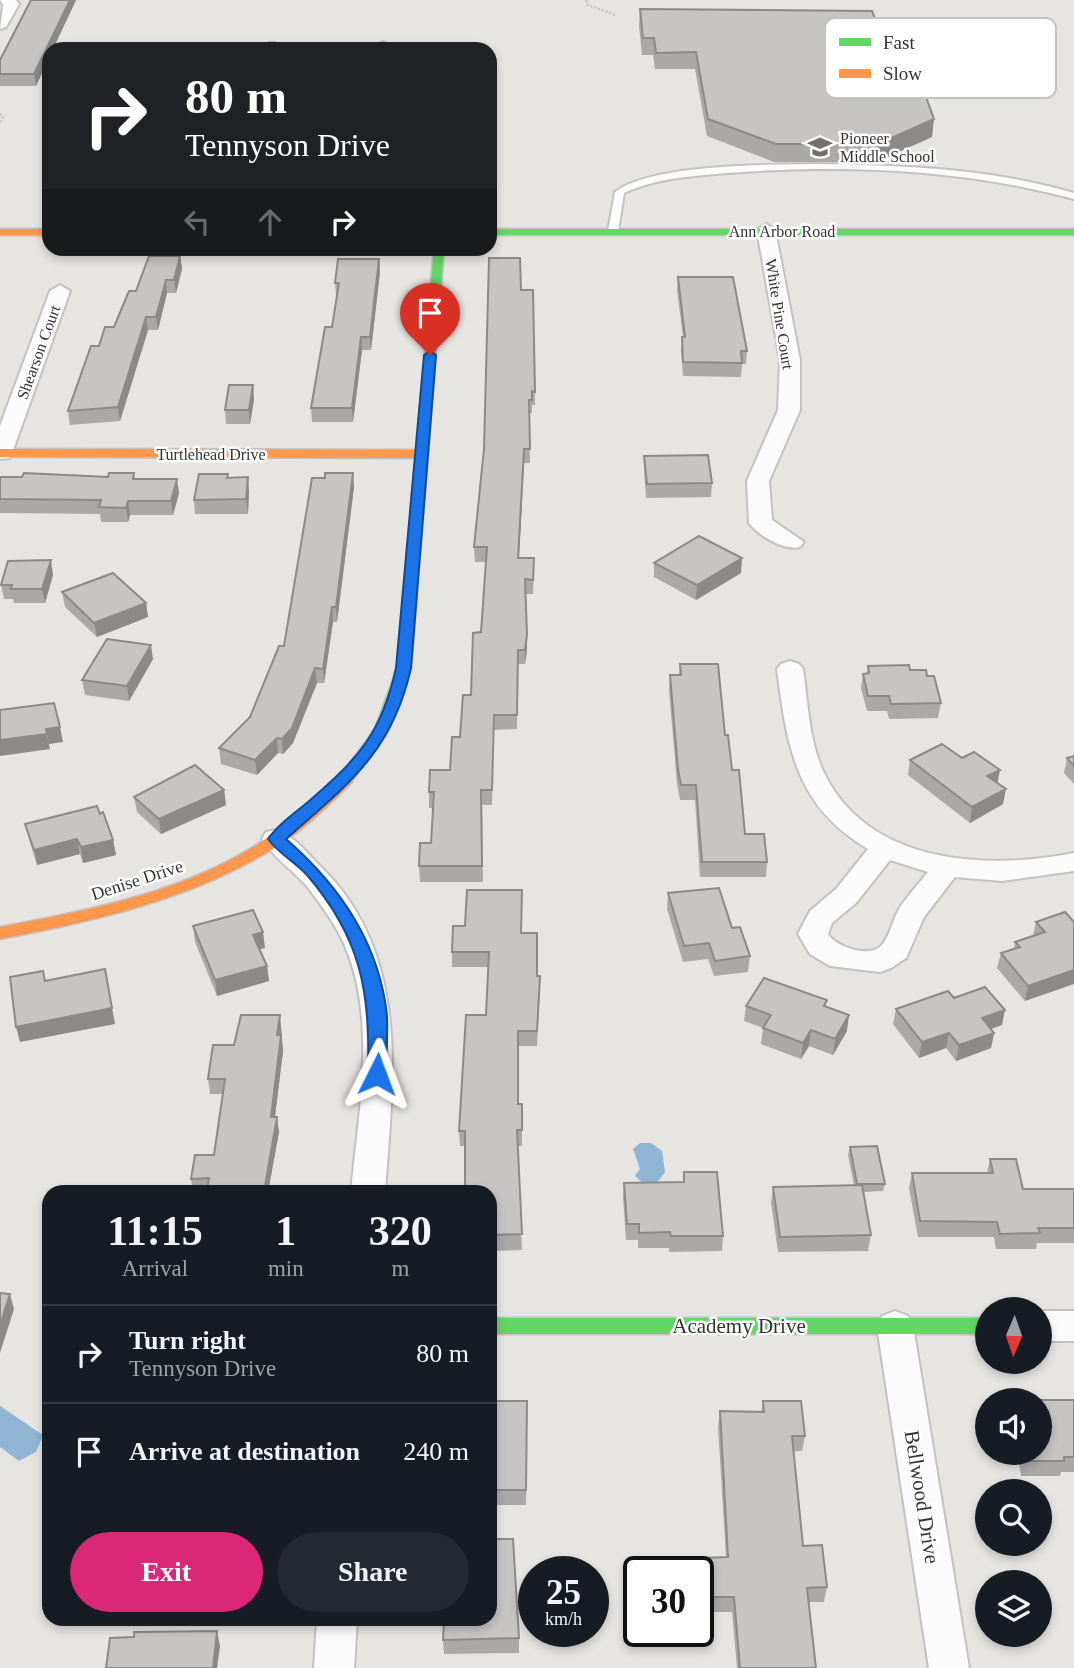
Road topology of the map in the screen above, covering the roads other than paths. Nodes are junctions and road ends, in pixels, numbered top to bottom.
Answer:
1 (7, 0) edge
2 (0, 24) edge
3 (1074, 196) edge
4 (766, 230) junction
5 (613, 231) junction
6 (0, 232) edge
7 (42, 232) edge
8 (497, 232) edge
9 (1074, 232) edge
10 (438, 256) edge
11 (60, 291) dead end
12 (1, 453) edge
13 (422, 454) junction
14 (792, 542) dead end
15 (790, 669) dead end
16 (276, 839) junction
17 (885, 846) junction
18 (1074, 862) edge
19 (947, 868) junction
20 (0, 933) edge
21 (368, 1185) edge
22 (497, 1326) edge
23 (895, 1326) junction
24 (975, 1326) edge
25 (1052, 1326) edge
26 (1074, 1326) edge
27 (337, 1626) edge
28 (334, 1668) edge
29 (949, 1668) edge

1 - 2 street
3 - 5 lane
4 - 5 street, Ann Arbor Road
4 - 9 street, Ann Arbor Road
4 - 14 street, White Pine Court
5 - 8 street, Ann Arbor Road
6 - 7 street
10 - 13 street, Denise Drive
11 - 12 street, Shearson Court
12 - 13 street, Turtlehead Drive
13 - 16 street, Denise Drive
15 - 17 street
16 - 20 street, Denise Drive
16 - 21 street
17 - 19 street
17 - 19 street
18 - 19 street
22 - 23 street, Academy Drive
23 - 24 street, Academy Drive
23 - 29 street, Bellwood Drive
25 - 26 street
27 - 28 street

